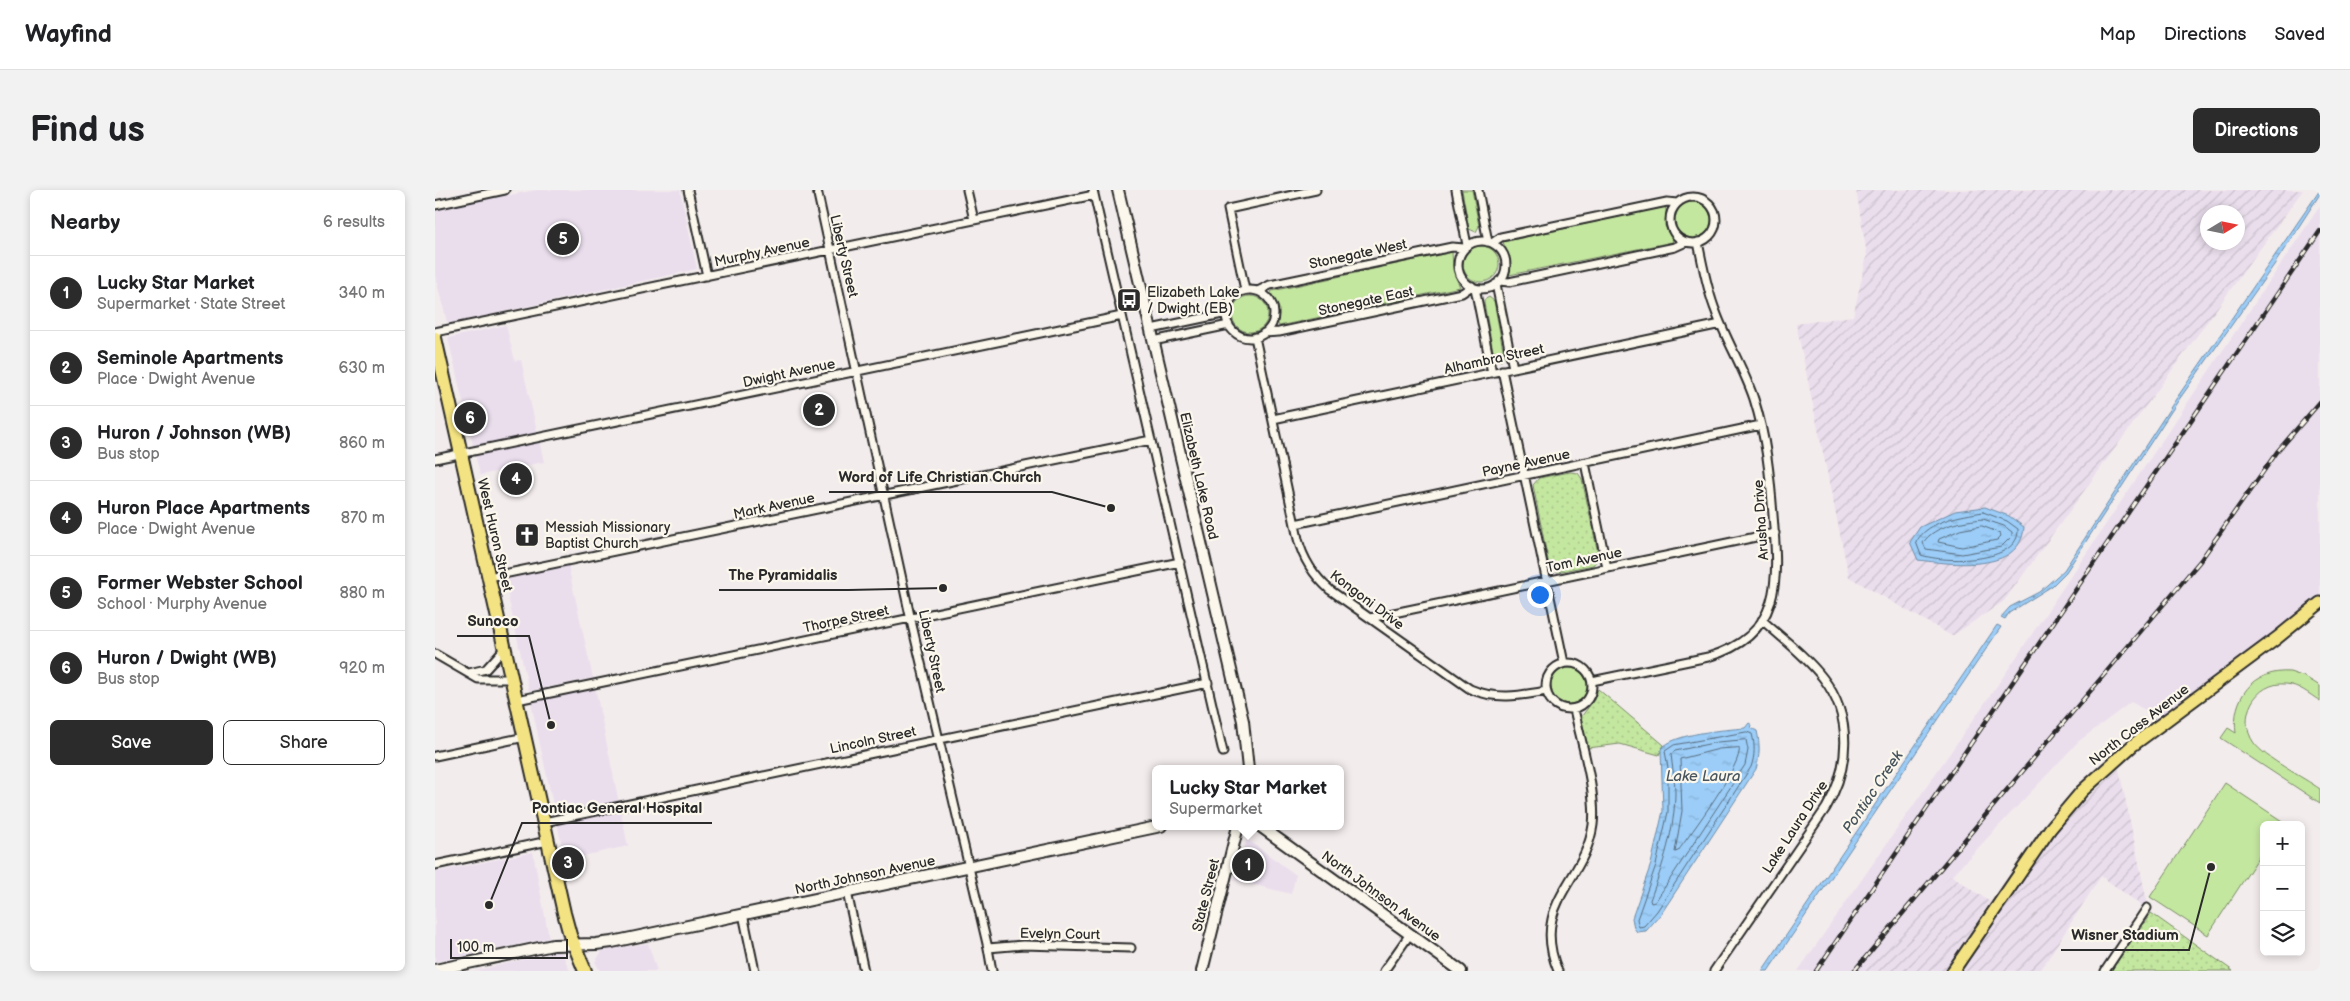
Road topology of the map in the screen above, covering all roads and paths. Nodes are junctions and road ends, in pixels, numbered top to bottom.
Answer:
1 (505, 190) edge
2 (688, 190) edge
3 (817, 190) edge
4 (967, 190) edge
5 (1118, 190) edge
6 (1316, 190) edge
7 (1456, 190) edge
8 (1478, 190) edge
9 (1093, 192) edge
10 (1687, 193) edge
11 (1677, 203) junction
12 (435, 205) edge
13 (974, 220) junction
14 (1490, 242) junction
15 (1686, 242) junction
16 (1698, 242) junction
17 (1466, 247) junction
18 (830, 251) junction
19 (707, 276) junction
20 (1498, 282) junction
21 (1474, 287) junction
22 (1245, 290) junction
23 (1258, 291) junction
24 (1227, 313) junction
25 (1122, 316) junction
26 (1721, 324) junction
27 (1229, 325) junction
28 (1151, 329) junction
29 (435, 332) edge
30 (1264, 333) junction
31 (1255, 337) junction
32 (435, 338) edge
33 (1153, 341) junction
34 (1513, 368) junction
35 (1502, 370) junction
36 (857, 371) junction
37 (1492, 372) junction
38 (1273, 419) junction
39 (1761, 426) junction
40 (1151, 440) junction
41 (462, 453) junction
42 (435, 459) edge
43 (1585, 463) junction
44 (1524, 476) junction
45 (885, 496) junction
46 (1295, 524) junction
47 (1775, 533) junction
48 (1180, 562) junction
49 (1607, 568) junction
50 (489, 577) junction
51 (1547, 581) junction
52 (2320, 603) edge
53 (911, 618) junction
54 (1370, 618) junction
55 (1762, 620) junction
56 (505, 648) junction
57 (435, 654) edge
58 (1564, 663) junction
59 (469, 674) junction
60 (512, 679) junction
61 (1592, 681) junction
62 (1207, 683) junction
63 (1546, 691) junction
64 (517, 700) junction
65 (1574, 709) junction
66 (525, 737) junction
67 (939, 740) junction
68 (1223, 752) dead end
69 (435, 756) edge
70 (1248, 765) edge
71 (544, 822) junction
72 (1152, 828) edge
73 (1238, 830) edge
74 (1266, 830) edge
75 (548, 841) junction
76 (435, 865) edge
77 (969, 867) junction
78 (847, 892) junction
79 (2147, 908) dead end
80 (743, 914) junction
81 (1410, 934) junction
82 (574, 944) junction
83 (988, 948) junction
84 (1131, 948) dead end
85 (435, 970) edge
86 (585, 971) edge
87 (755, 971) edge
88 (864, 971) edge
89 (992, 971) edge
90 (1202, 971) edge
91 (1384, 971) edge
92 (1461, 971) edge
93 (1558, 971) edge
94 (1714, 971) edge
95 (1953, 971) edge
96 (2105, 971) edge

1 - 12 street
2 - 19 street
3 - 18 street, Liberty Street
4 - 13 street
5 - 28 street, Elizabeth Lake Road
6 - 22 street
7 - 17 street
8 - 14 street
9 - 13 street, Murphy Avenue
9 - 25 street
10 - 11 street
10 - 16 street
11 - 14 street
11 - 15 street
13 - 18 street, Murphy Avenue
14 - 17 street
14 - 20 street
15 - 16 street
15 - 20 street
16 - 26 street, Arusha Drive
17 - 21 street
17 - 23 street, Stonegate West
18 - 19 street, Murphy Avenue
18 - 36 street, Liberty Street
19 - 29 street, Murphy Avenue
20 - 21 street
20 - 34 street
21 - 30 street, Stonegate East
21 - 37 street
22 - 23 street
22 - 24 street
23 - 30 street
24 - 27 street
24 - 28 street
25 - 36 street, Dwight Avenue
25 - 40 street
26 - 34 street, Alhambra Street
26 - 39 street, Arusha Drive
27 - 31 street
27 - 33 street
28 - 33 street, Elizabeth Lake Road
30 - 31 street
31 - 38 street, Kongoni Drive
32 - 41 highway, West Huron Street
33 - 70 street, Elizabeth Lake Road
34 - 35 street, Alhambra Street
35 - 37 street, Alhambra Street
35 - 44 street
36 - 41 street, Dwight Avenue
36 - 45 street, Liberty Street
37 - 38 street, Alhambra Street
38 - 46 street, Kongoni Drive
39 - 43 street, Payne Avenue
39 - 47 street, Arusha Drive
40 - 45 street, Mark Avenue
40 - 48 street
41 - 42 street, Dwight Avenue
41 - 50 highway, West Huron Street
43 - 44 street, Payne Avenue
43 - 49 street
44 - 46 street, Payne Avenue
44 - 51 street
45 - 50 street, Mark Avenue
45 - 53 street, Liberty Street
46 - 54 street, Kongoni Drive
47 - 49 street, Tom Avenue
47 - 55 street, Arusha Drive
48 - 53 street, Thorpe Street
48 - 62 street
49 - 51 street, Tom Avenue
50 - 56 highway, West Huron Street
51 - 54 street, Tom Avenue
51 - 58 street
52 - 95 main road, North Cass Avenue
53 - 64 street, Thorpe Street
53 - 67 street, Liberty Street
54 - 63 street, Kongoni Drive
55 - 61 street, Arusha Drive
55 - 94 street, Lake Laura Drive
56 - 59 street
56 - 60 highway, West Huron Street
57 - 59 street
58 - 61 street
58 - 63 street
59 - 60 street
60 - 64 highway, West Huron Street
61 - 65 street
62 - 67 street, Lincoln Street
62 - 68 street
63 - 65 street
64 - 66 highway, West Huron Street
65 - 93 street
66 - 69 street
66 - 71 highway, West Huron Street
67 - 71 street, Lincoln Street
67 - 77 street, Liberty Street
71 - 75 highway, West Huron Street
72 - 77 street, North Johnson Avenue
73 - 90 street, State Street
74 - 81 street, North Johnson Avenue
75 - 76 street
75 - 82 highway, West Huron Street
77 - 78 street, North Johnson Avenue
77 - 83 street, Liberty Street
78 - 80 street, North Johnson Avenue
78 - 88 street
79 - 96 street
80 - 82 street, North Johnson Avenue
80 - 87 street
81 - 91 street
81 - 92 street, North Johnson Avenue
82 - 85 street, North Johnson Avenue
82 - 86 highway, West Huron Street
83 - 84 street, Evelyn Court
83 - 89 street, Liberty Street

